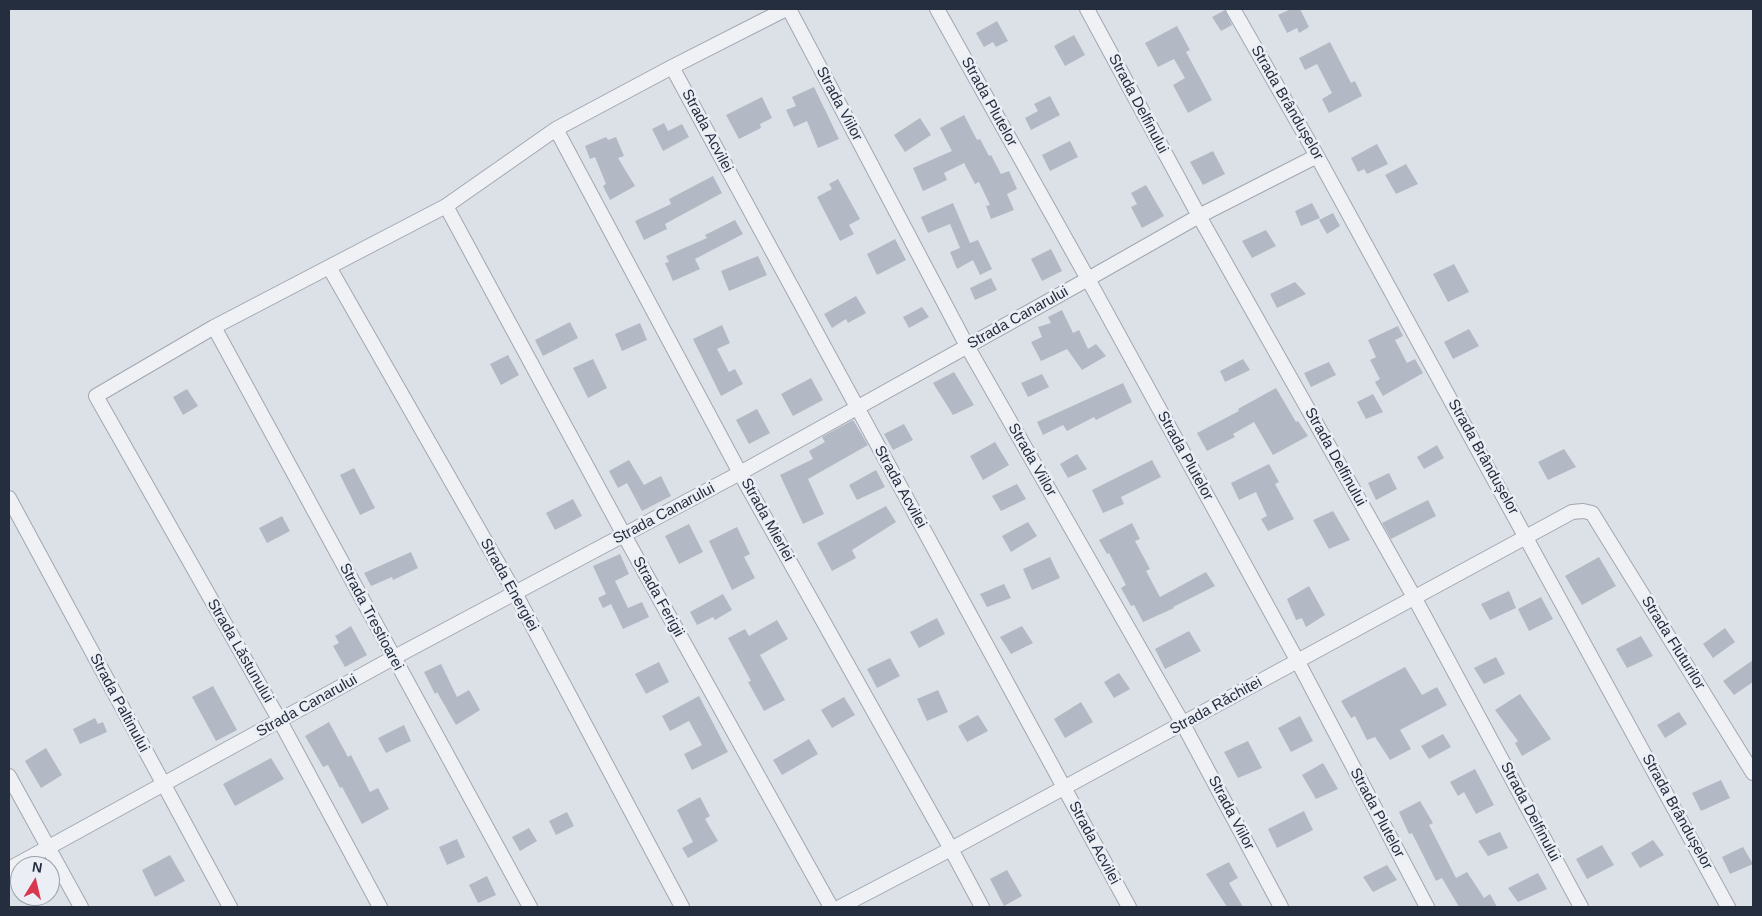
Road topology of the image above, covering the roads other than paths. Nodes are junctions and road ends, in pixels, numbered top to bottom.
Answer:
1 (787, 9) edge
2 (937, 9) edge
3 (1087, 9) edge
4 (1233, 9) edge
5 (672, 67) junction
6 (556, 129) junction
7 (1317, 156) junction
8 (446, 206) junction
9 (1199, 216) junction
10 (329, 267) junction
11 (1088, 279) junction
12 (214, 327) junction
13 (967, 346) junction
14 (856, 408) junction
15 (740, 472) junction
16 (9, 498) edge
17 (1592, 513) joint
18 (624, 535) junction
19 (1526, 536) junction
20 (515, 593) junction
21 (1414, 597) junction
22 (393, 658) junction
23 (1298, 660) junction
24 (280, 721) junction
25 (1183, 724) junction
26 (1753, 773) edge
27 (9, 776) edge
28 (163, 784) junction
29 (1064, 787) junction
30 (49, 847) junction
31 (952, 850) junction
32 (9, 869) edge
33 (81, 907) edge
34 (230, 907) edge
35 (380, 907) edge
36 (530, 907) edge
37 (682, 907) edge
38 (831, 907) edge
39 (840, 907) edge
40 (982, 907) edge
41 (1129, 907) edge
42 (1281, 907) edge
43 (1427, 907) edge
44 (1581, 907) edge
45 (1728, 907) edge

1 - 5 street
1 - 13 street, Strada Viilor
2 - 11 street, Strada Plutelor
3 - 9 street, Strada Delfinului
4 - 7 street, Strada Brândușelor
5 - 6 street
5 - 14 street, Strada Acvilei
6 - 8 street
6 - 15 street, Strada Mierlei
7 - 9 street, Strada Canarului
7 - 19 street, Strada Brândușelor
8 - 10 street
8 - 18 street, Strada Ferigii
9 - 11 street, Strada Canarului
9 - 21 street, Strada Delfinului
10 - 12 street
10 - 20 street, Strada Energiei
11 - 13 street, Strada Canarului
11 - 23 street, Strada Plutelor
12 - 22 street, Strada Trestioarei
12 - 24 street, Strada Lăstunului
13 - 14 street, Strada Canarului
13 - 25 street, Strada Viilor
14 - 15 street, Strada Canarului
14 - 29 street, Strada Acvilei
15 - 18 street, Strada Canarului
15 - 31 street, Strada Mierlei
16 - 28 street, Strada Paltinului
17 - 19 street, Strada Răchitei
17 - 26 street, Strada Fluturilor
18 - 20 street, Strada Canarului
18 - 38 street, Strada Ferigii
19 - 21 street, Strada Răchitei
19 - 45 street, Strada Brândușelor
20 - 22 street, Strada Canarului
20 - 37 street, Strada Energiei
21 - 23 street, Strada Răchitei
21 - 44 street, Strada Delfinului
22 - 24 street, Strada Canarului
22 - 36 street, Strada Trestioarei
23 - 25 street, Strada Răchitei
23 - 43 street, Strada Plutelor
24 - 28 street, Strada Canarului
24 - 35 street, Strada Lăstunului
25 - 29 street, Strada Răchitei
25 - 42 street, Strada Viilor
27 - 30 street
28 - 30 street, Strada Canarului
28 - 34 street, Strada Paltinului
29 - 31 street, Strada Răchitei
29 - 41 street, Strada Acvilei
30 - 32 street, Strada Canarului
30 - 33 street
31 - 39 street, Strada Răchitei
31 - 40 street, Strada Mierlei

